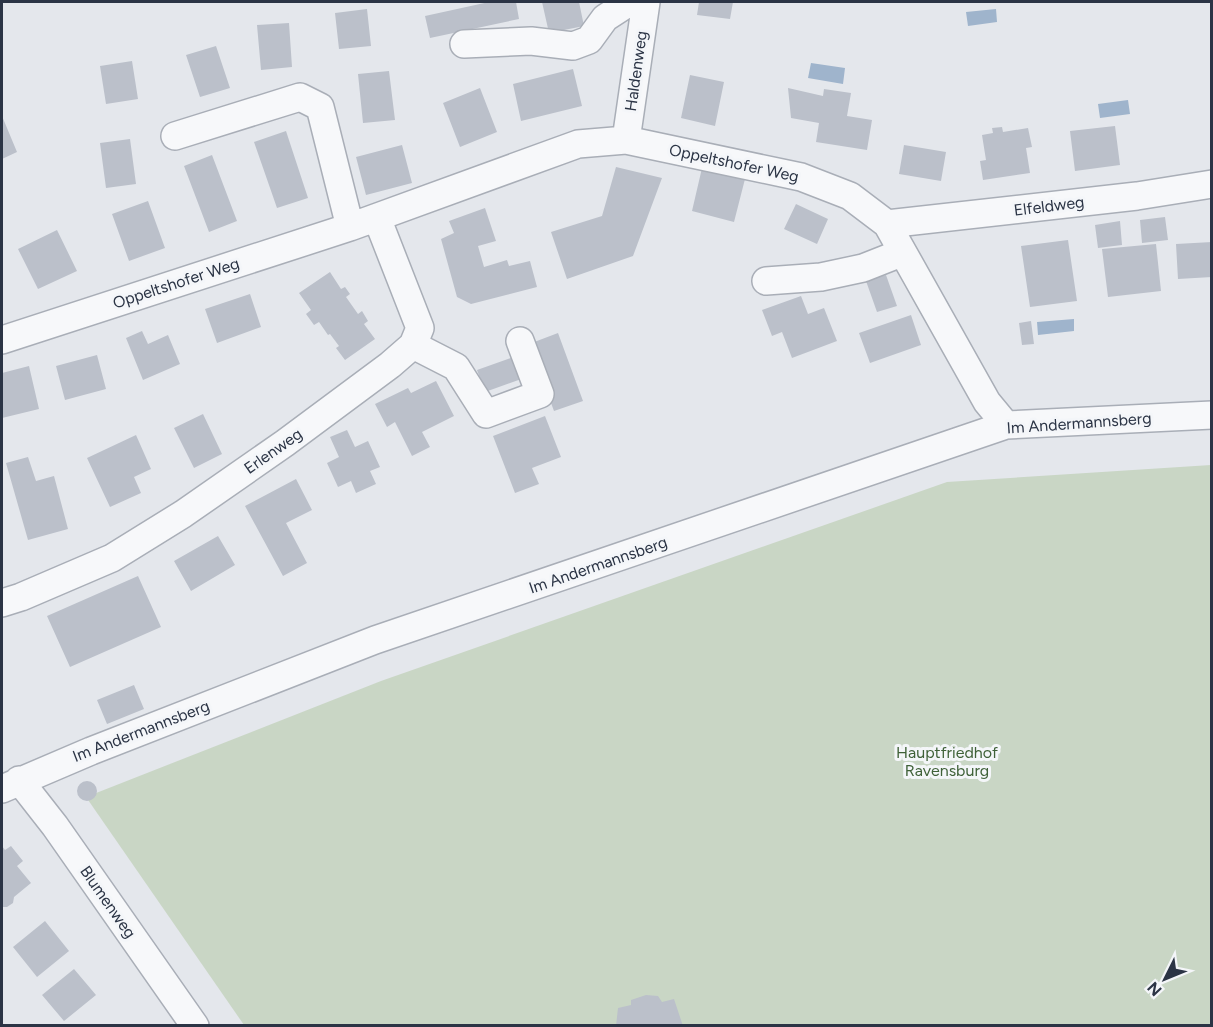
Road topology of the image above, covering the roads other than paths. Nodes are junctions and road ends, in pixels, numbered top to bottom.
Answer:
1 (639, 2) edge
2 (646, 2) edge
3 (464, 44) dead end
4 (175, 136) dead end
5 (627, 140) junction
6 (1212, 184) edge
7 (376, 218) junction
8 (887, 224) junction
9 (350, 227) junction
10 (902, 253) junction
11 (766, 281) dead end
12 (2, 340) edge
13 (520, 341) dead end
14 (413, 345) junction
15 (1212, 415) edge
16 (1006, 425) junction
17 (2, 603) edge
18 (10, 784) edge
19 (195, 1026) edge

1 - 3 street
2 - 5 street, Haldenweg
4 - 9 street
5 - 7 street, Oppeltshofer Weg
5 - 8 street, Oppeltshofer Weg
6 - 8 street, Elfeldweg
7 - 9 street, Oppeltshofer Weg
7 - 14 street
8 - 10 street, Oppeltshofer Weg
9 - 12 street, Oppeltshofer Weg
10 - 11 street
10 - 16 street, Oppeltshofer Weg
13 - 14 street
14 - 17 street, Erlenweg
15 - 16 street, Im Andermannsberg
16 - 18 street, Im Andermannsberg
18 - 19 street, Blumenweg

